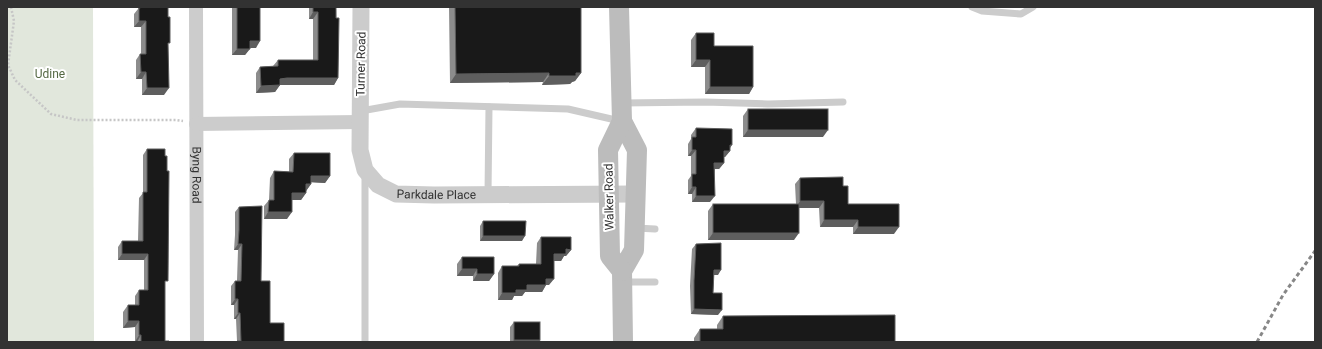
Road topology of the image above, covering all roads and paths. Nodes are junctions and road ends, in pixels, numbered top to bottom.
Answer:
1 (11, 7) edge
2 (196, 7) edge
3 (361, 7) edge
4 (619, 7) edge
5 (972, 7) edge
6 (1033, 7) edge
7 (843, 102) dead end
8 (489, 107) junction
9 (622, 112) junction
10 (360, 116) junction
11 (176, 120) dead end
12 (196, 124) junction
13 (365, 170) junction
14 (609, 194) junction
15 (635, 194) junction
16 (488, 195) junction
17 (634, 228) junction
18 (655, 229) dead end
19 (622, 276) junction
20 (655, 282) dead end
21 (198, 342) edge
22 (365, 342) edge
23 (623, 342) edge

1 - 11 path
2 - 12 street, Byng Road
3 - 10 street, Turner Road
4 - 9 main road, Walker Road
5 - 6 lane
7 - 9 lane
8 - 9 lane
8 - 10 lane
8 - 16 lane
9 - 14 main road, Walker Road
9 - 15 main road, Walker Road
10 - 12 street
10 - 13 street, Parkdale Place
12 - 21 street, Byng Road
13 - 16 street, Parkdale Place
13 - 22 lane
14 - 15 street, Parkdale Place
14 - 16 street, Parkdale Place
14 - 19 main road, Walker Road
15 - 17 main road, Walker Road
17 - 18 lane
17 - 19 main road, Walker Road
19 - 20 lane
19 - 23 main road

